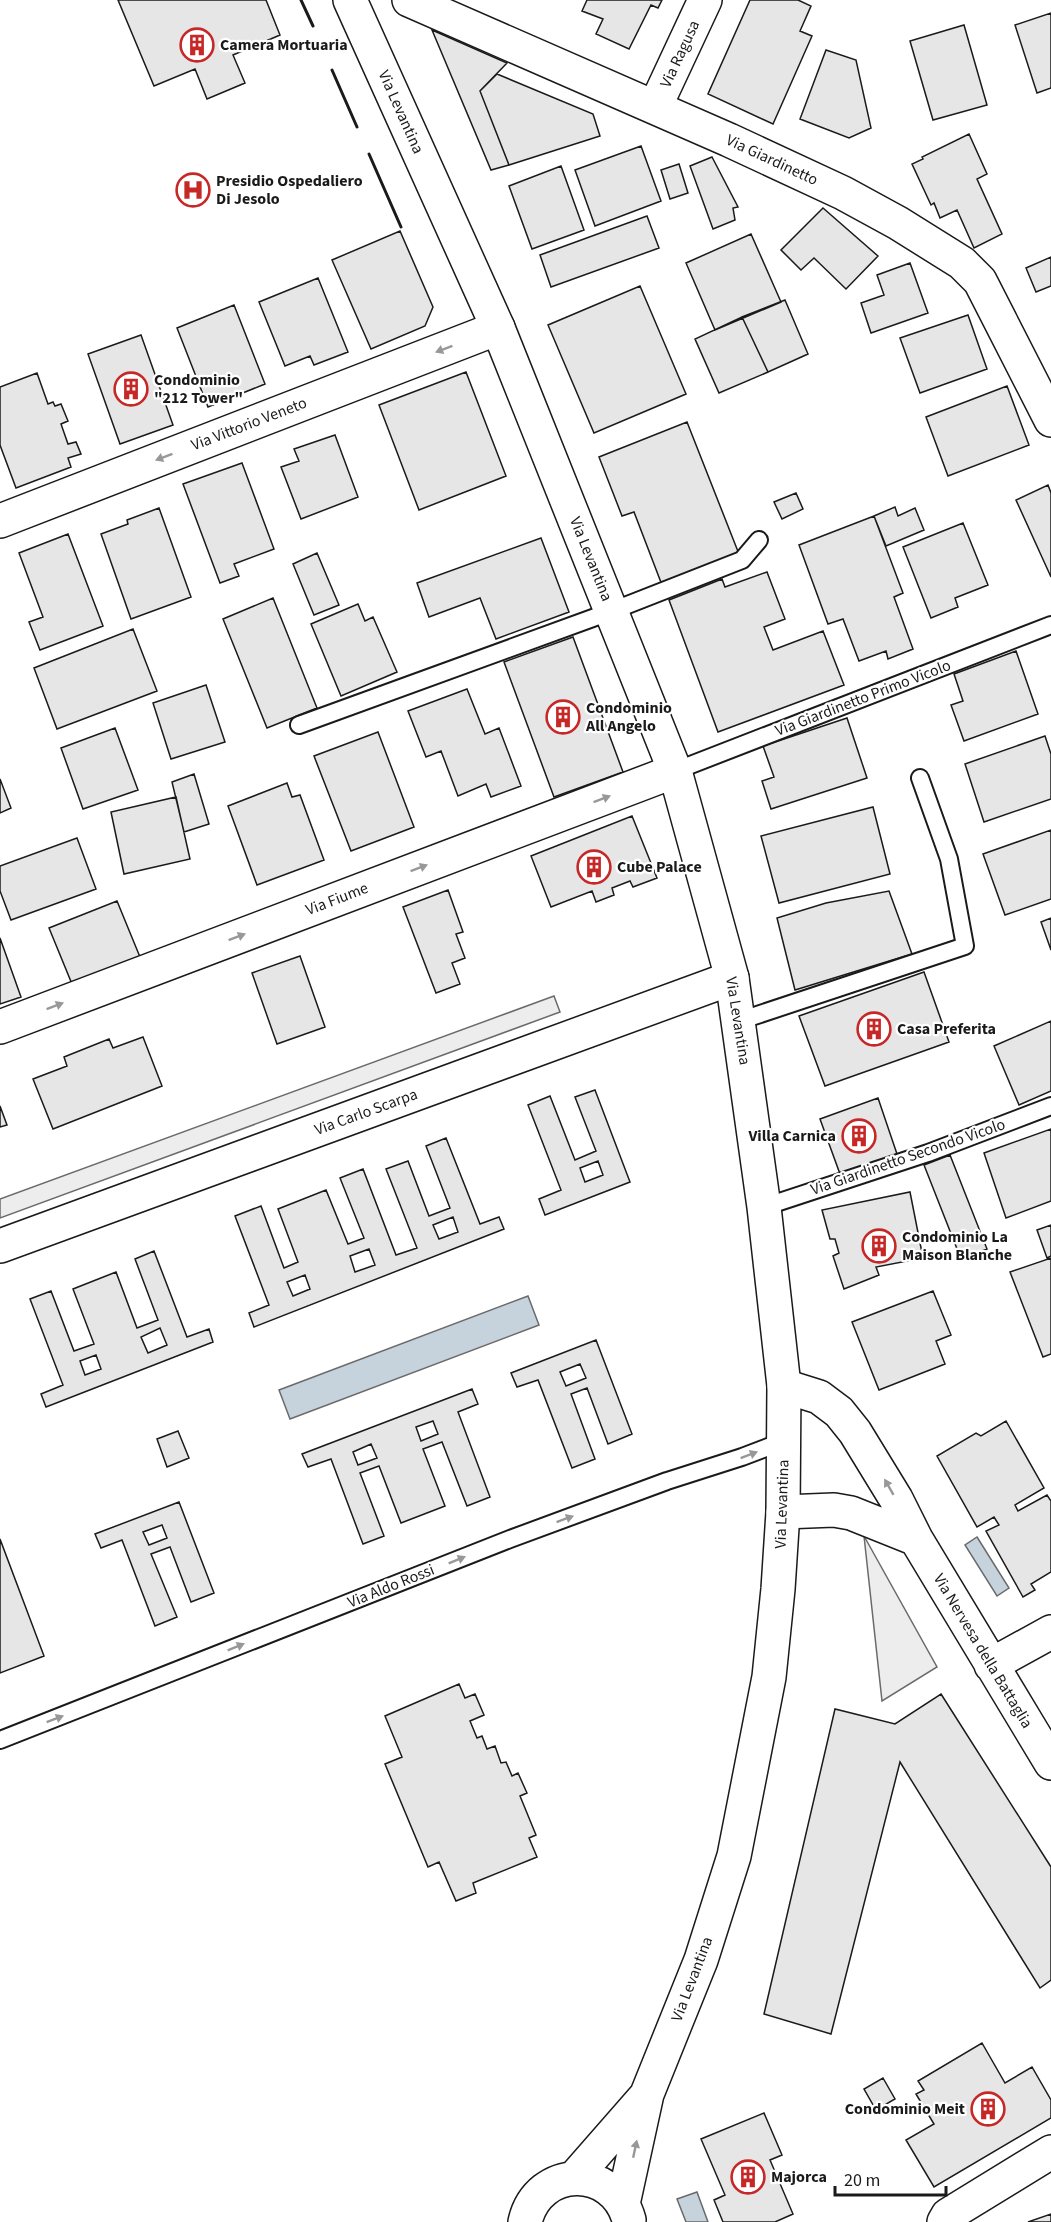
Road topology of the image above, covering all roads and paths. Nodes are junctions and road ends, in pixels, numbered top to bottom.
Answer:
1 (350, 0) edge
2 (409, 0) edge
3 (705, 0) edge
4 (655, 108) junction
5 (498, 328) junction
6 (1051, 420) edge
7 (0, 521) edge
8 (759, 540) dead end
9 (612, 610) junction
10 (1051, 625) edge
11 (299, 725) dead end
12 (675, 771) junction
13 (920, 778) dead end
14 (732, 978) junction
15 (739, 1021) junction
16 (0, 1027) edge
17 (1051, 1106) edge
18 (764, 1207) junction
19 (0, 1246) edge
20 (784, 1386) junction
21 (784, 1441) junction
22 (783, 1512) junction
23 (915, 1539) junction
24 (1051, 1632) edge
25 (991, 1665) junction
26 (0, 1740) edge
27 (1051, 1763) edge
28 (647, 2094) junction
29 (1051, 2152) edge
30 (574, 2178) junction
31 (626, 2213) edge
32 (525, 2222) edge
33 (944, 2222) edge

1 - 5 street, Via Levantina
2 - 4 street, Via Giardinetto
3 - 4 street, Via Ragusa
4 - 6 street, Via Giardinetto
5 -> 7 street, Via Vittorio Veneto
5 - 9 street, Via Levantina
8 - 9 lane
9 - 11 lane
9 - 12 street, Via Levantina
10 - 12 lane, Via Giardinetto Primo Vicolo
12 - 14 street, Via Levantina
16 -> 12 street, Via Fiume
13 - 15 lane
14 - 15 street, Via Levantina
14 - 19 street, Via Carlo Scarpa
15 - 18 street, Via Levantina
17 - 18 lane, Via Giardinetto Secondo Vicolo
18 - 20 street, Via Levantina
20 - 21 street, Via Levantina
23 -> 20 street, Via Nervesa della Battaglia
21 - 22 street, Via Levantina
26 -> 21 lane, Via Aldo Rossi
22 - 23 street
22 - 28 street, Via Levantina
23 - 25 street, Via Nervesa della Battaglia
24 - 25 street
25 - 27 street, Via Nervesa della Battaglia
28 - 30 street, Via Levantina
31 -> 28 street, Via Levantina
29 - 33 street
30 - 31 street, Via Levantina
30 - 32 street, Via Levantina

